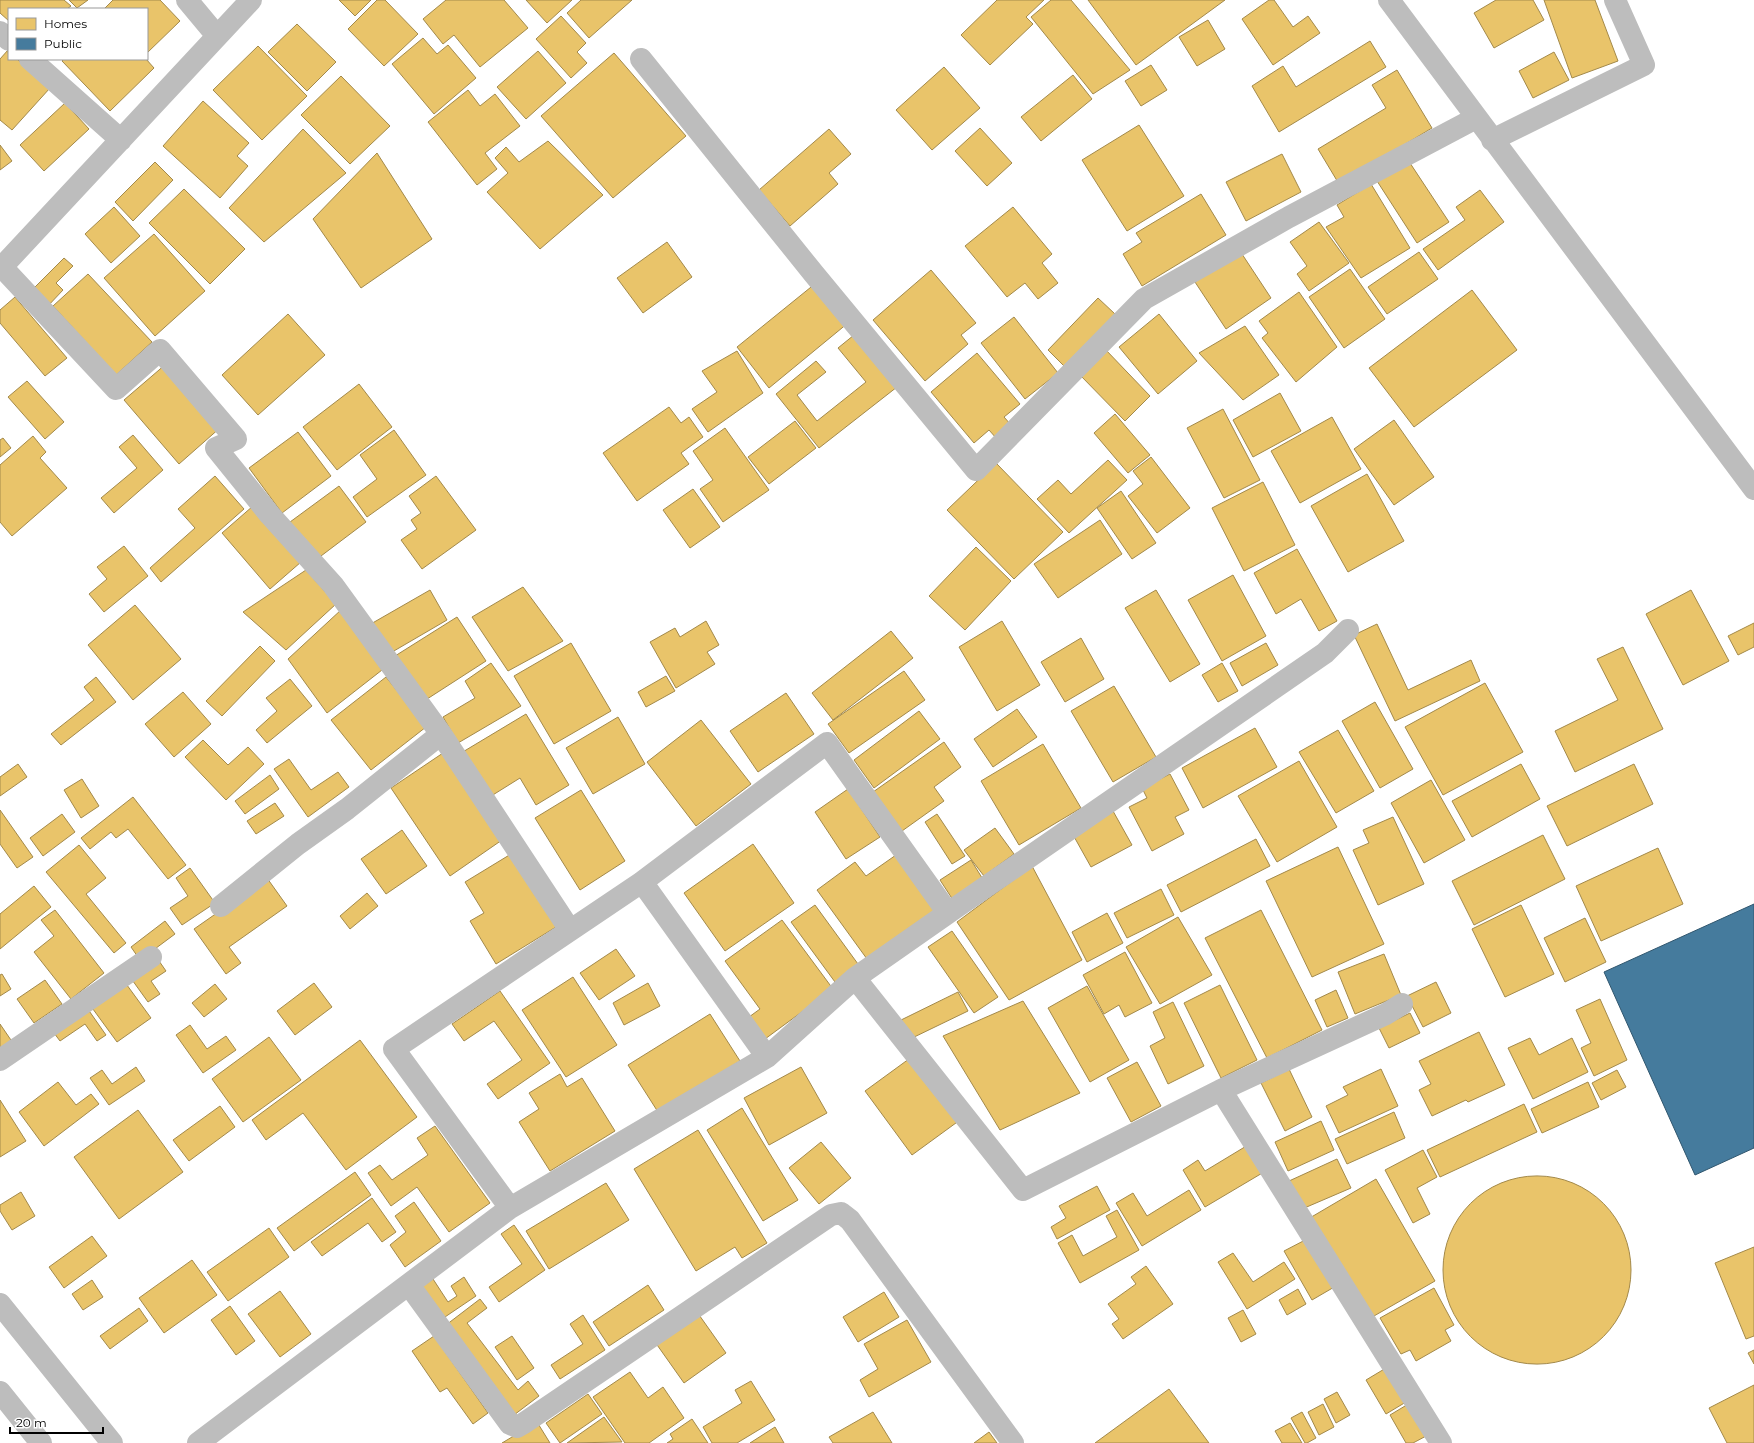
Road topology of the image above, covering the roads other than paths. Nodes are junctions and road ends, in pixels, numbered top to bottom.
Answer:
1 (187, 0) edge
2 (251, 0) edge
3 (1389, 0) edge
4 (1615, 0) edge
5 (0, 32) edge
6 (217, 36) junction
7 (8, 39) edge
8 (641, 59) dead end
9 (31, 60) edge
10 (1476, 118) junction
11 (121, 140) junction
12 (1492, 140) junction
13 (1, 268) edge
14 (1754, 489) edge
15 (1348, 630) dead end
16 (440, 734) junction
17 (642, 882) junction
18 (221, 906) dead end
19 (948, 913) junction
20 (570, 930) junction
21 (151, 957) dead end
22 (855, 978) junction
23 (1402, 1004) dead end
24 (767, 1058) junction
25 (0, 1060) edge
26 (1221, 1090) junction
27 (510, 1208) junction
28 (409, 1284) junction
29 (0, 1304) edge
30 (0, 1392) edge
31 (41, 1443) edge
32 (112, 1443) edge
33 (198, 1443) edge
34 (1013, 1443) edge
35 (1441, 1443) edge

1 - 6 main road
2 - 6 main road
3 - 10 main road
4 - 12 main road
5 - 7 main road
6 - 11 main road
8 - 10 main road
9 - 11 main road
10 - 12 main road
11 - 13 main road
12 - 14 main road
13 - 16 main road
15 - 19 main road
16 - 18 main road
16 - 20 main road
17 - 19 main road
17 - 20 main road
17 - 24 main road
19 - 22 main road
20 - 27 main road
21 - 25 main road
22 - 24 main road
22 - 26 main road
23 - 26 main road
24 - 27 main road
26 - 35 main road
27 - 28 main road
28 - 33 main road
28 - 34 main road
29 - 32 main road
30 - 31 main road

